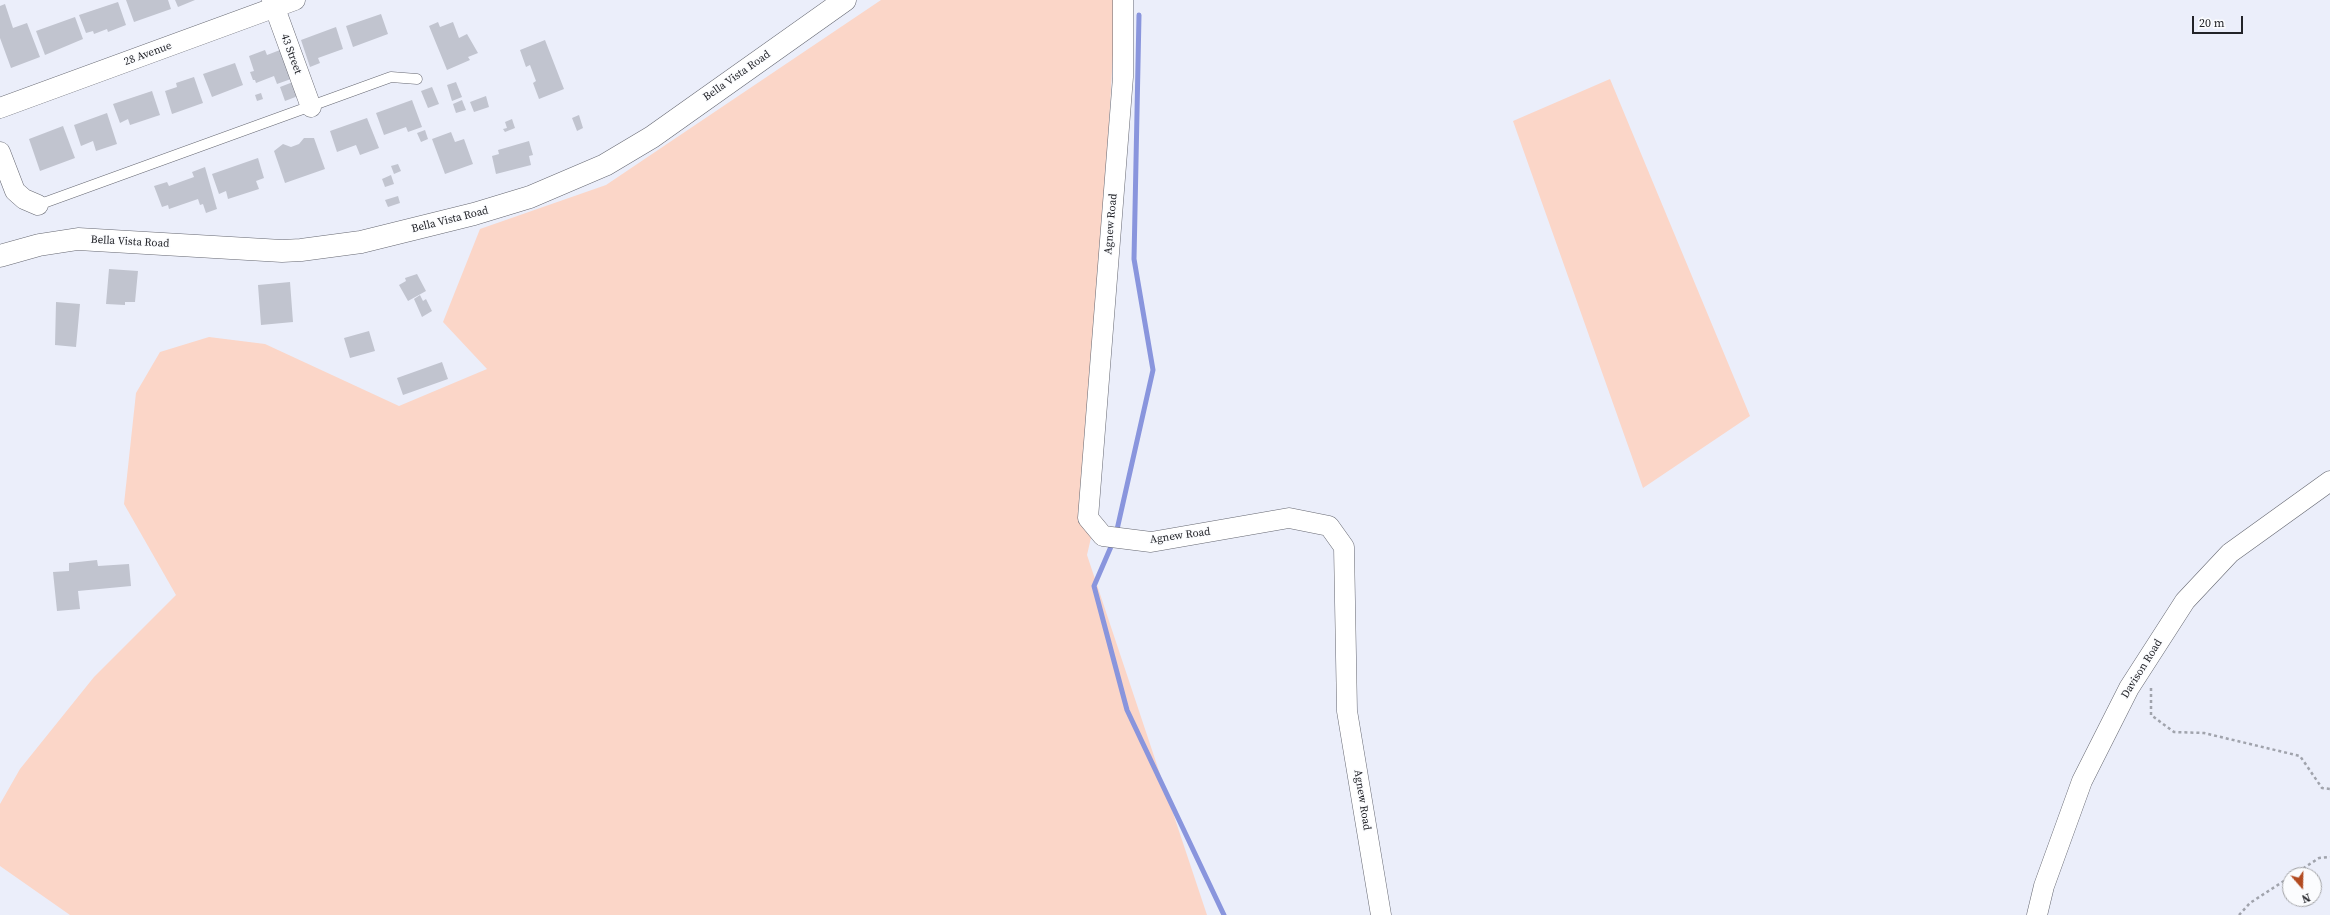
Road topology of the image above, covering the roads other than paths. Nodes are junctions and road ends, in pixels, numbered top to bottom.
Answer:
1 (295, 0) edge
2 (845, 0) edge
3 (1123, 0) edge
4 (273, 4) edge
5 (418, 79) dead end
6 (311, 107) junction
7 (0, 108) edge
8 (0, 152) edge
9 (38, 205) joint
10 (0, 256) edge
11 (2330, 481) edge
12 (1381, 915) edge
13 (2037, 915) edge

1 - 4 street, 28 Avenue
2 - 10 street, Bella Vista Road
3 - 12 street, Agnew Road
4 - 6 street, 43 Street
4 - 7 street, 28 Avenue
5 - 6 lane
6 - 9 lane
8 - 9 street
11 - 13 street, Davison Road

